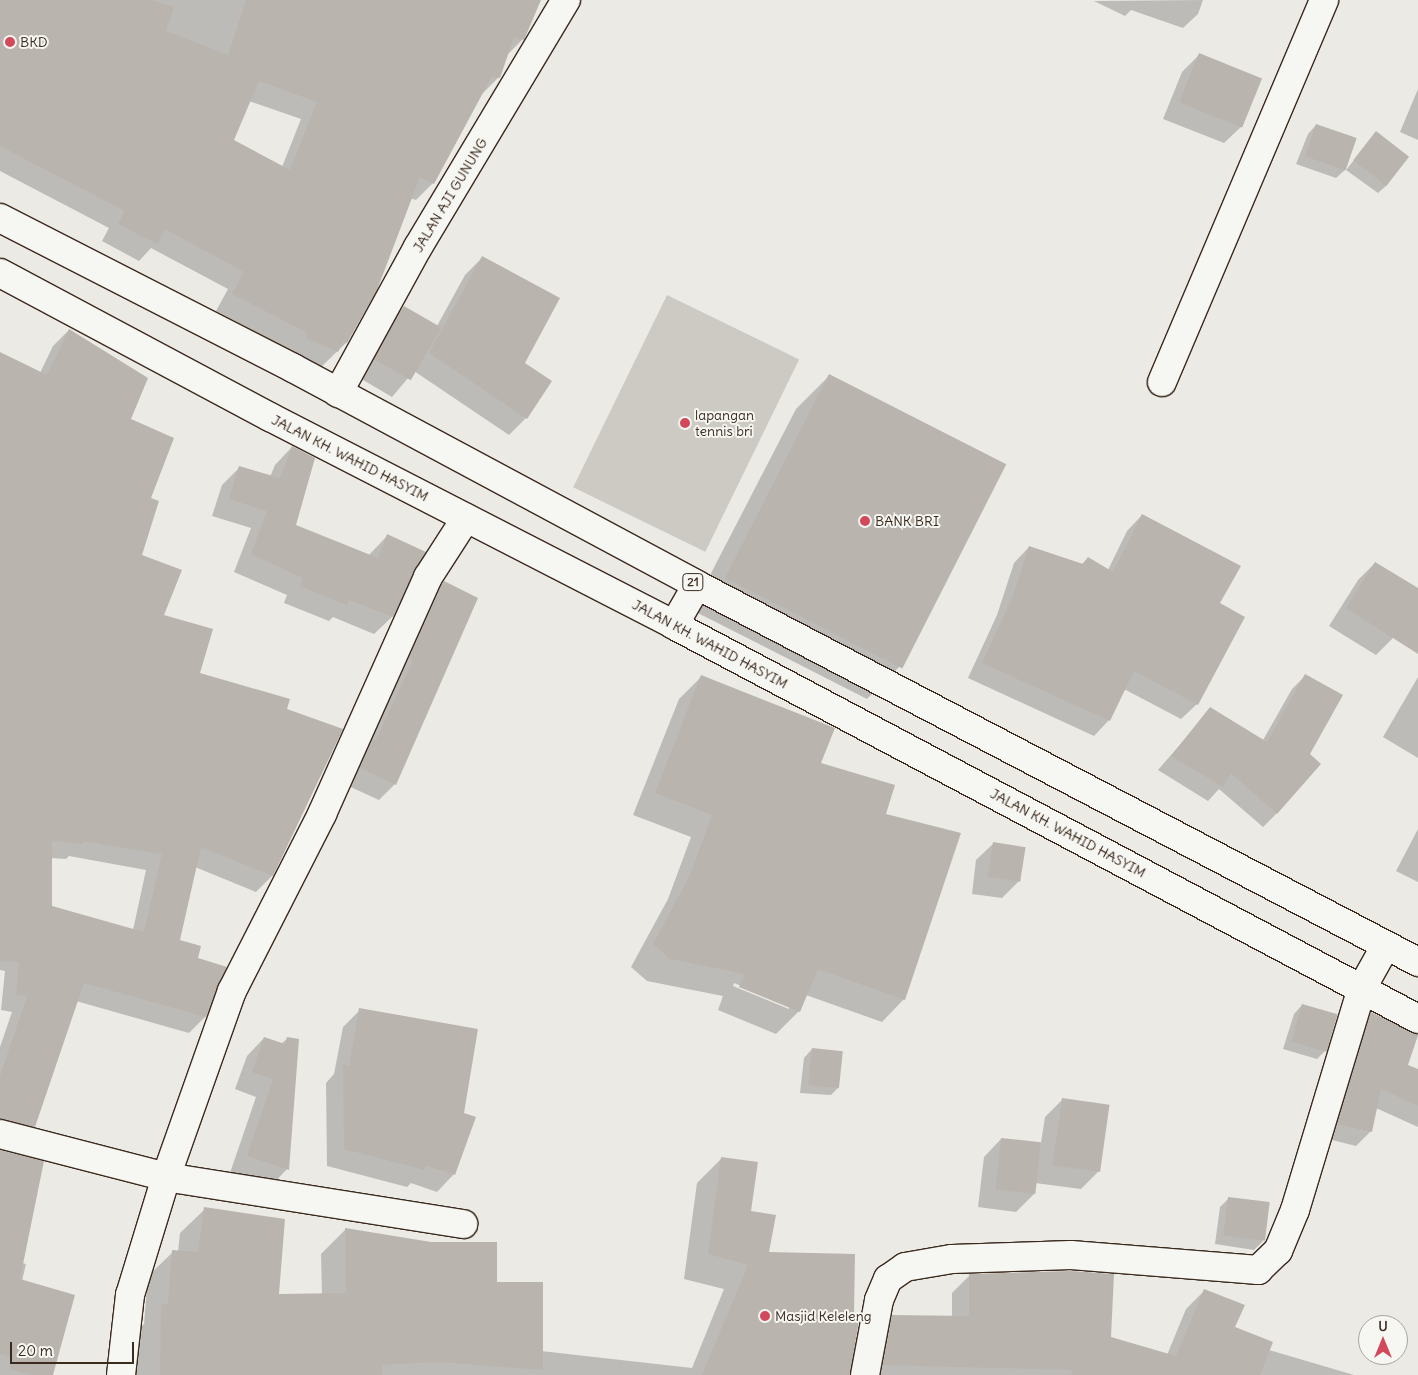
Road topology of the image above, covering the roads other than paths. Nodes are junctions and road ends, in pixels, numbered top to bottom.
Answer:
1 (566, 0) edge
2 (1324, 0) edge
3 (0, 218) edge
4 (0, 274) edge
5 (1162, 382) dead end
6 (338, 393) junction
7 (466, 518) junction
8 (697, 585) junction
9 (674, 624) junction
10 (1386, 945) junction
11 (1418, 962) edge
12 (1362, 988) junction
13 (1418, 1019) edge
14 (0, 1134) edge
15 (166, 1177) junction
16 (463, 1224) dead end
17 (121, 1375) edge
18 (865, 1375) edge

1 - 6 main road, JALAN AJI GUNUNG
2 - 5 main road
3 - 6 main road, 21
4 - 7 main road, JALAN KH. WAHID HASYIM
6 - 8 main road, 21
7 - 9 main road, JALAN KH. WAHID HASYIM
7 - 15 main road
8 - 9 main road
8 - 10 main road, 21
9 - 12 main road, JALAN KH. WAHID HASYIM
10 - 11 main road, 21
10 - 12 main road
12 - 13 main road, JALAN KH. WAHID HASYIM
12 - 18 main road
14 - 15 main road
15 - 16 main road
15 - 17 main road

